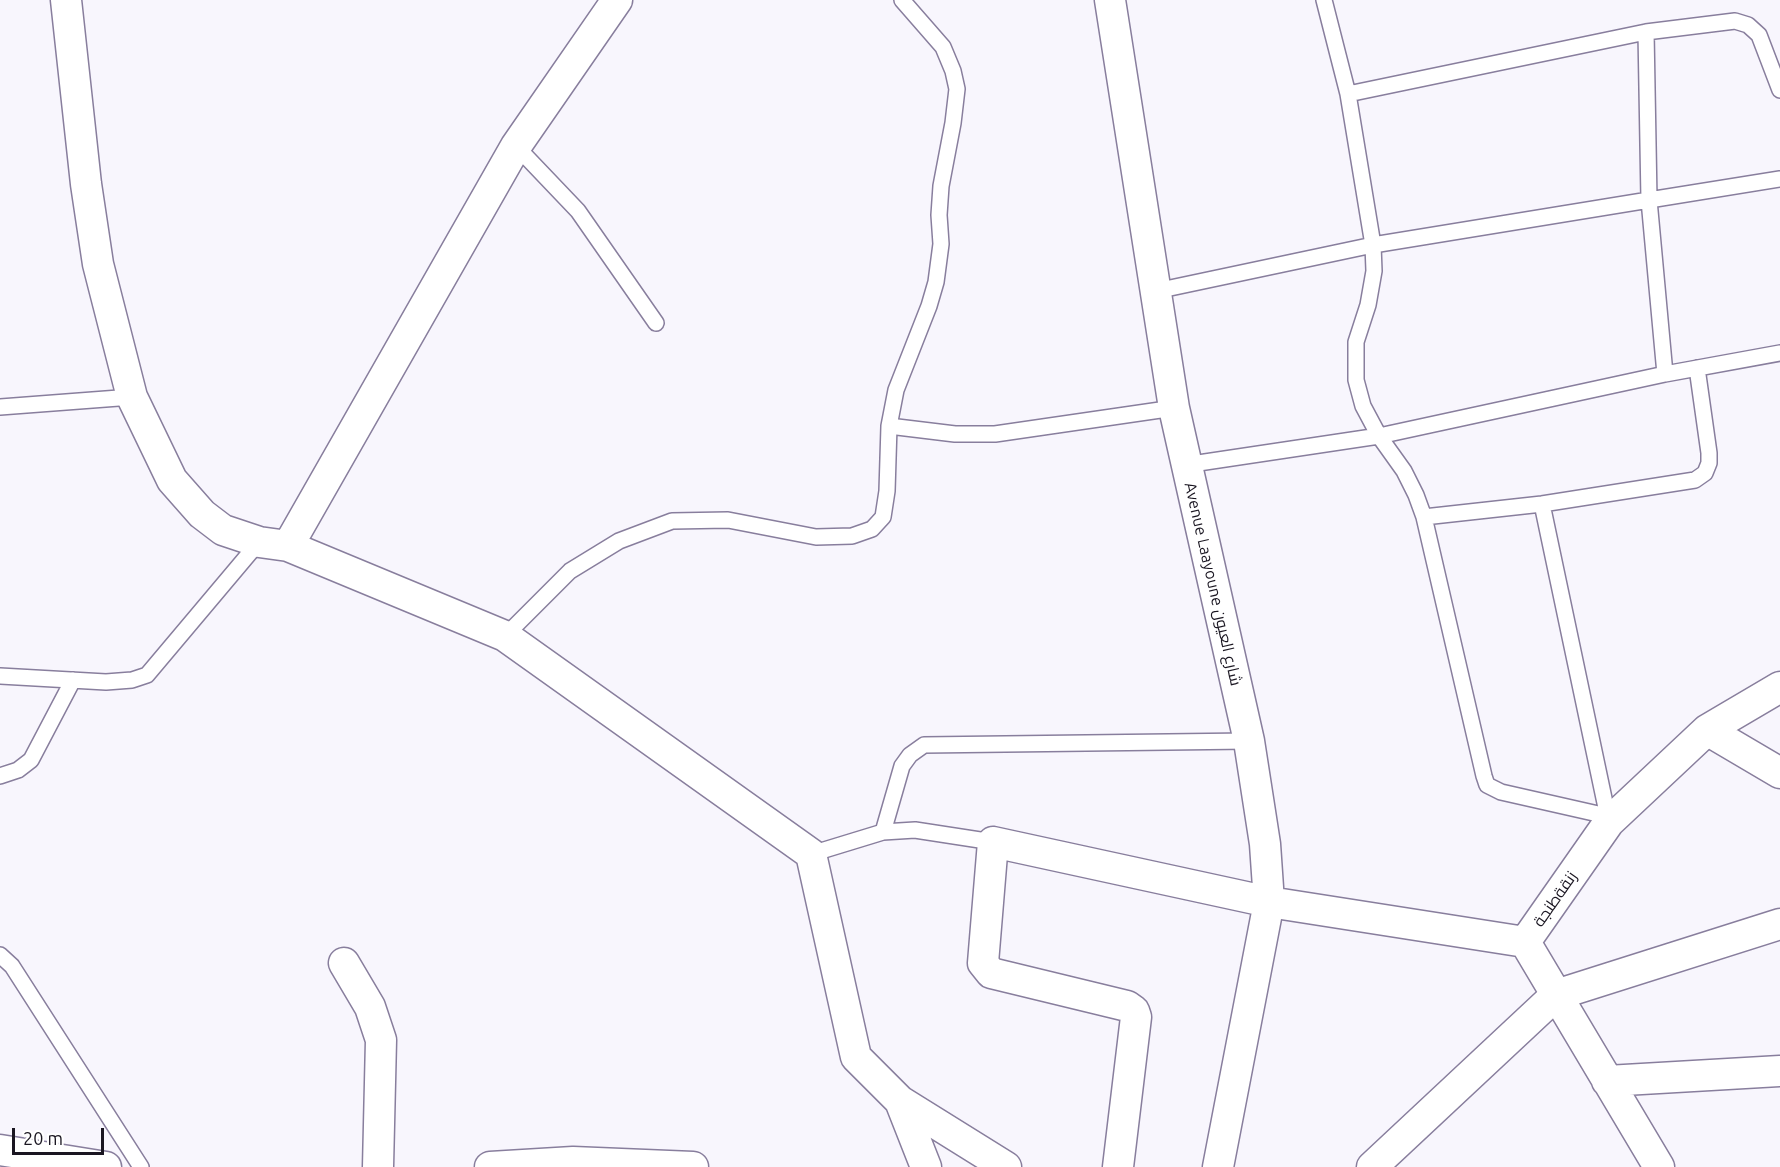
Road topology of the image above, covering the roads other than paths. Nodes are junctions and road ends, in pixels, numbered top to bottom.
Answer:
1 (66, 0) edge
2 (617, 0) edge
3 (902, 0) edge
4 (1110, 0) edge
5 (1324, 0) edge
6 (1646, 32) junction
7 (1780, 90) edge
8 (1348, 94) junction
9 (516, 146) junction
10 (1780, 179) edge
11 (1649, 200) junction
12 (1373, 245) junction
13 (1156, 291) junction
14 (656, 323) dead end
15 (1780, 353) edge
16 (1697, 368) junction
17 (1665, 374) junction
18 (132, 397) junction
19 (0, 407) edge
20 (1174, 408) junction
21 (889, 426) junction
22 (1379, 436) junction
23 (1185, 465) junction
24 (1542, 504) junction
25 (1424, 517) junction
26 (273, 544) junction
27 (505, 636) junction
28 (0, 676) edge
29 (73, 680) junction
30 (1780, 687) edge
31 (1707, 730) junction
32 (1249, 741) junction
33 (1780, 773) edge
34 (0, 776) edge
35 (1608, 819) junction
36 (883, 832) junction
37 (993, 842) junction
38 (811, 854) junction
39 (1269, 902) junction
40 (1780, 924) edge
41 (1525, 942) junction
42 (0, 954) edge
43 (344, 963) dead end
44 (1556, 995) junction
45 (1780, 1071) edge
46 (1607, 1081) junction
47 (900, 1101) junction
48 (0, 1150) edge
49 (572, 1165) edge
50 (106, 1167) edge
51 (141, 1167) edge
52 (378, 1167) edge
53 (490, 1167) edge
54 (693, 1167) edge
55 (926, 1167) edge
56 (1006, 1167) edge
57 (1118, 1167) edge
58 (1218, 1167) edge
59 (1372, 1167) edge
60 (1659, 1167) edge

1 - 18 street
2 - 9 street
3 - 21 lane
4 - 13 street, Avenue Laayoune شارع العيون
5 - 8 lane
6 - 7 lane
6 - 8 lane
6 - 11 lane
8 - 12 lane
9 - 14 lane
9 - 26 street
10 - 11 lane
11 - 12 lane
11 - 17 lane
12 - 13 lane
12 - 22 lane
13 - 20 street, Avenue Laayoune شارع العيون
15 - 16 lane
16 - 17 lane
16 - 24 lane
17 - 22 lane
18 - 19 lane
18 - 26 street
20 - 21 lane
20 - 23 street, Avenue Laayoune شارع العيون
21 - 27 lane
22 - 23 lane
22 - 25 lane
23 - 32 street, Avenue Laayoune شارع العيون
24 - 25 lane
24 - 35 lane
25 - 35 lane
26 - 27 street
26 - 29 lane
27 - 38 street
28 - 29 lane
29 - 34 lane
30 - 31 street, زنقةطنجة
31 - 33 street
31 - 35 street, زنقةطنجة
32 - 36 lane
32 - 39 street, Avenue Laayoune شارع العيون
35 - 41 street, زنقةطنجة
36 - 37 lane
36 - 38 lane
37 - 39 street
37 - 57 street
38 - 47 street
39 - 41 street
39 - 58 street, Avenue Laayoune شارع العيون
40 - 44 street
41 - 44 street, زنقةطنجة
42 - 51 lane
43 - 52 street
44 - 46 street, زنقةطنجة
44 - 59 street
45 - 46 street
46 - 60 street, زنقةطنجة
47 - 55 street
47 - 56 street
48 - 50 street
49 - 53 street
49 - 54 street

